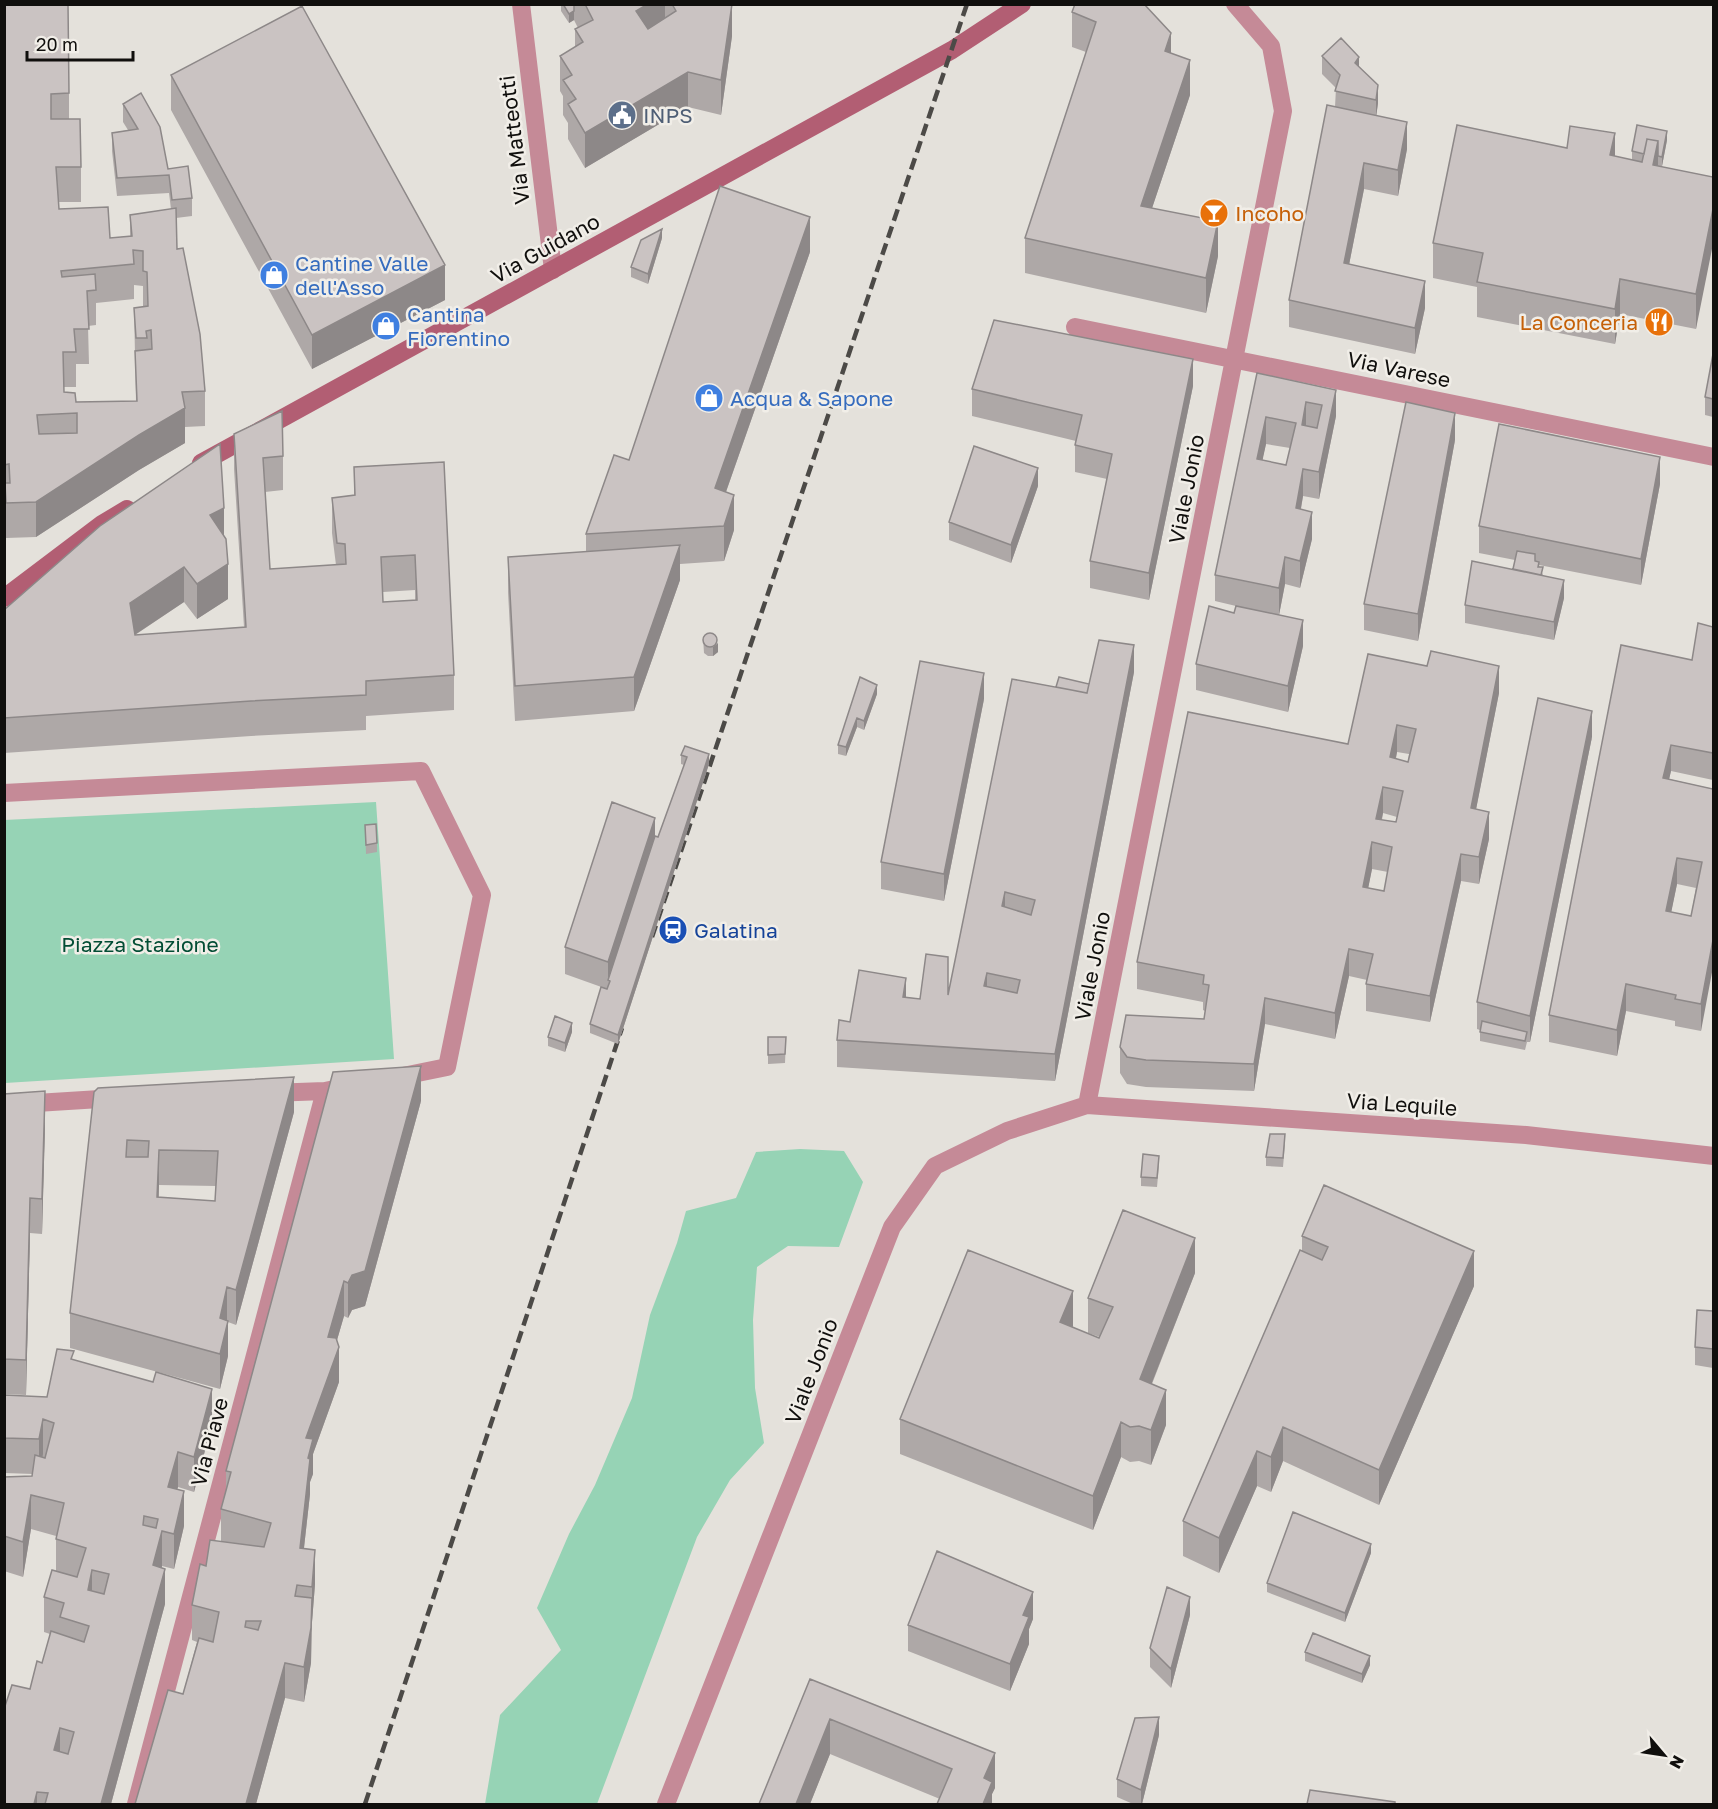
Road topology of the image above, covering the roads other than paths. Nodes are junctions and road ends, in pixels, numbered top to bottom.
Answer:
1 (521, 4) edge
2 (1022, 4) edge
3 (1234, 4) edge
4 (553, 270) junction
5 (1075, 327) dead end
6 (1235, 358) junction
7 (1713, 457) edge
8 (189, 470) edge
9 (141, 500) edge
10 (4, 598) edge
11 (4, 793) edge
12 (325, 1091) junction
13 (254, 1093) edge
14 (136, 1097) edge
15 (4, 1105) edge
16 (1087, 1105) junction
17 (1713, 1156) edge
18 (136, 1804) edge
19 (666, 1804) edge

1 - 4 street, Via Matteotti
2 - 4 main road, Via Guidano
3 - 6 street, Viale Jonio
4 - 8 main road, Via Guidano
5 - 6 street, Via Varese
6 - 7 street, Via Varese
6 - 16 street, Viale Jonio
9 - 10 main road
11 - 12 street
12 - 13 street
12 - 18 street, Via Piave
14 - 15 street
16 - 17 street, Via Lequile
16 - 19 street, Viale Jonio

